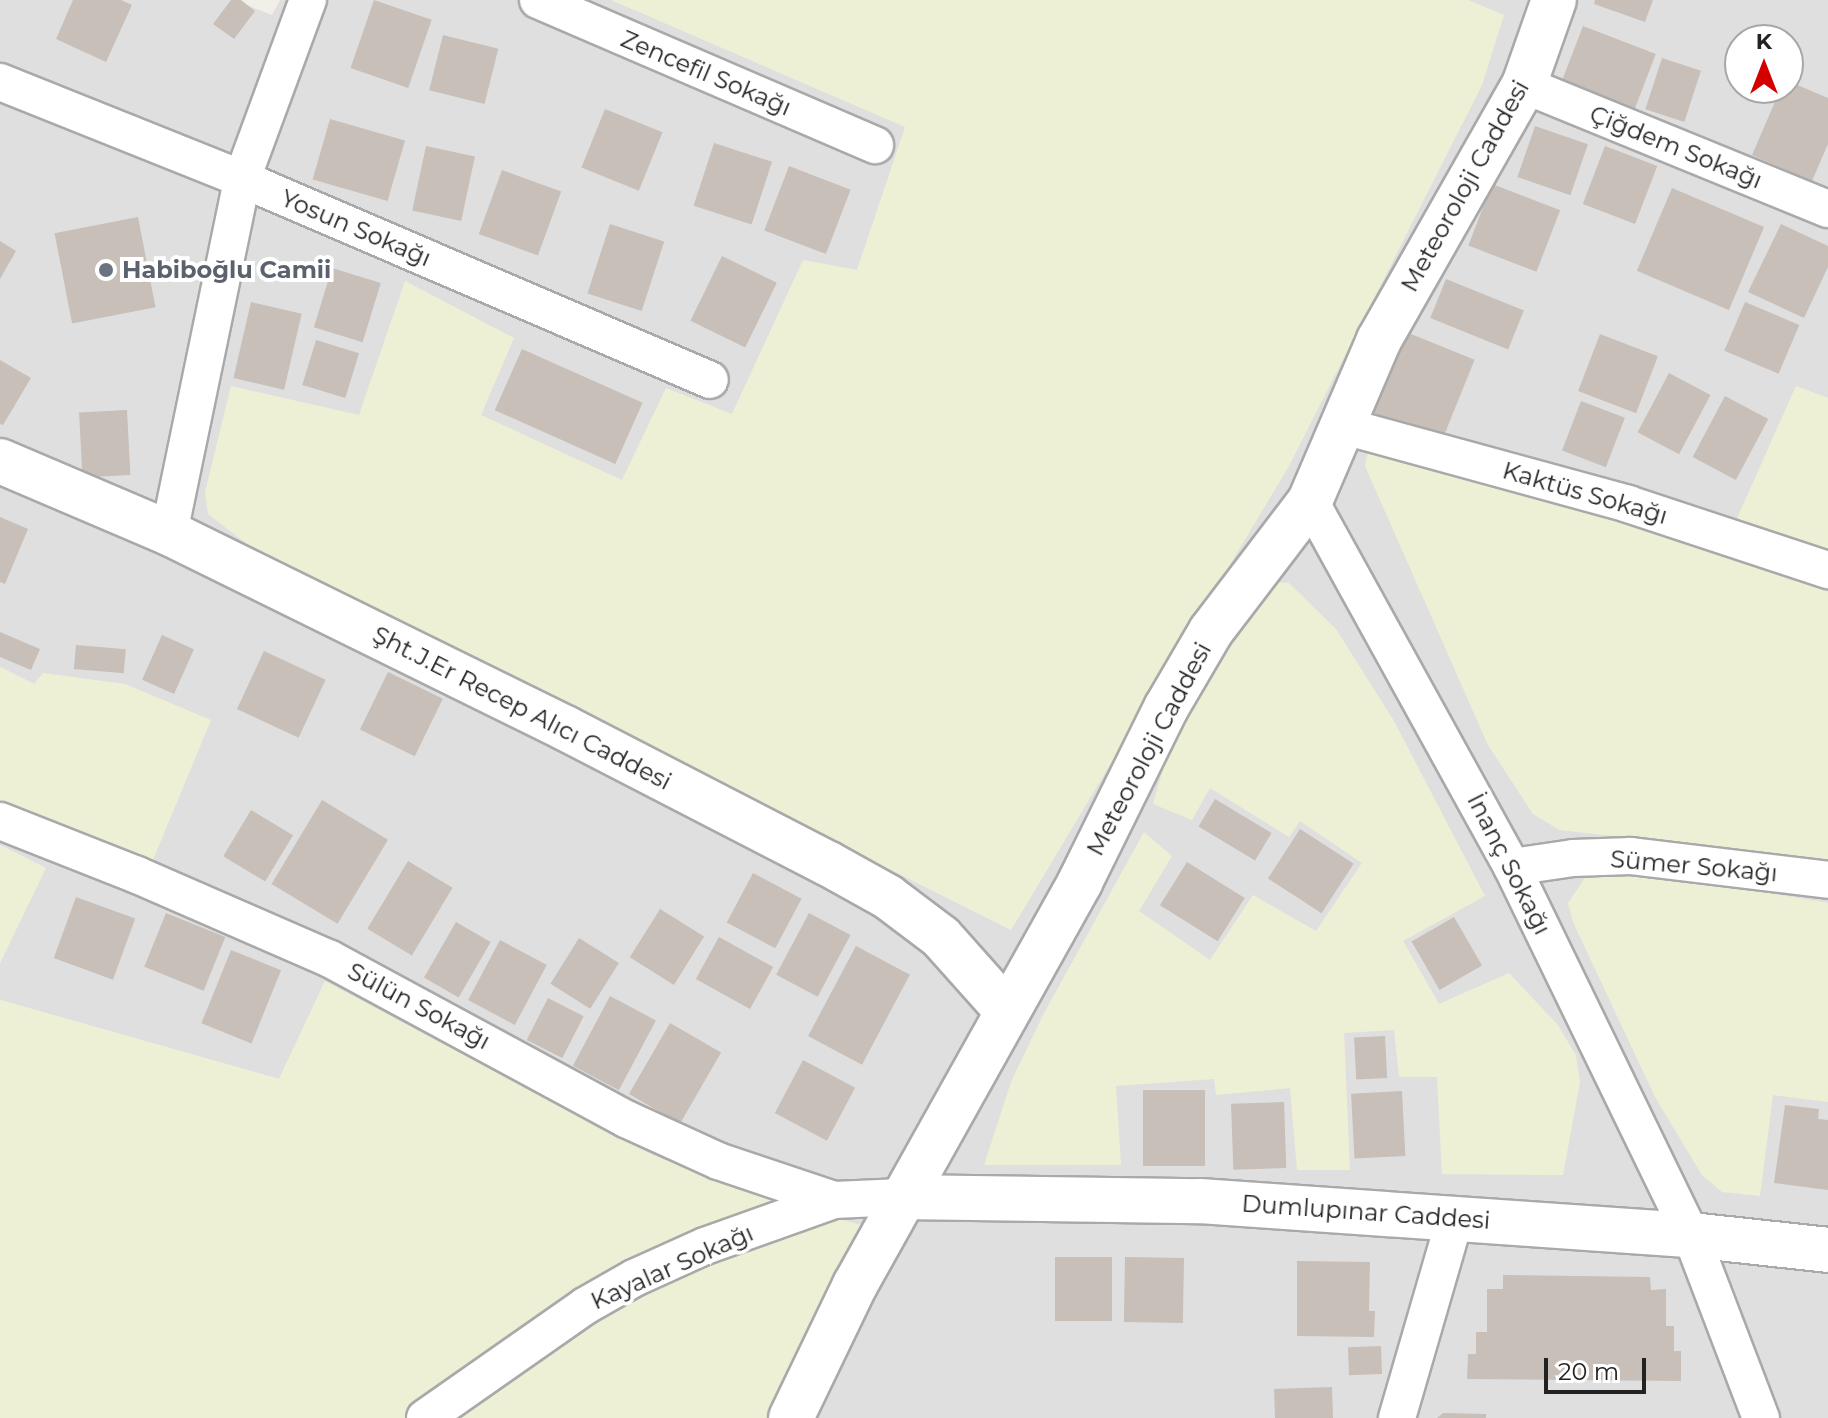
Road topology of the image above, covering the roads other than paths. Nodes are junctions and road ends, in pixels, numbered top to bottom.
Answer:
1 (308, 0) edge
2 (538, 0) edge
3 (1554, 0) edge
4 (0, 82) edge
5 (1524, 85) junction
6 (875, 145) dead end
7 (242, 179) junction
8 (1828, 209) edge
9 (710, 380) dead end
10 (1340, 425) junction
11 (0, 461) edge
12 (1310, 501) junction
13 (169, 533) junction
14 (1828, 570) edge
15 (0, 821) edge
16 (1512, 867) junction
17 (1828, 880) edge
18 (1007, 1011) junction
19 (902, 1197) junction
20 (834, 1200) junction
21 (1455, 1219) junction
22 (1691, 1235) junction
23 (1828, 1250) edge
24 (425, 1418) edge
25 (791, 1418) edge
26 (1397, 1418) edge
27 (1761, 1418) edge

1 - 7 street
2 - 6 street, Zencefil Sokağı
3 - 5 street, Meteoroloji Caddesi
4 - 7 street, Yosun Sokağı
5 - 8 street, Çiğdem Sokağı
5 - 10 street, Meteoroloji Caddesi
7 - 9 street, Yosun Sokağı
7 - 13 street
10 - 12 street, Meteoroloji Caddesi
10 - 14 street, Kaktüs Sokağı
11 - 13 street, Şht.J.Er Recep Alıcı Caddesi
12 - 16 street, İnanç Sokağı
12 - 18 street, Meteoroloji Caddesi
13 - 18 street, Şht.J.Er Recep Alıcı Caddesi
15 - 20 street, Sülün Sokağı
16 - 17 street, Sümer Sokağı
16 - 22 street, İnanç Sokağı
18 - 19 street, Meteoroloji Caddesi
19 - 20 street, Kayalar Sokağı
19 - 21 street, Dumlupınar Caddesi
19 - 25 street, Meteoroloji Caddesi
20 - 24 street, Kayalar Sokağı
21 - 22 street, Dumlupınar Caddesi
21 - 26 street
22 - 23 street, Dumlupınar Caddesi
22 - 27 street, İnanç Sokağı

